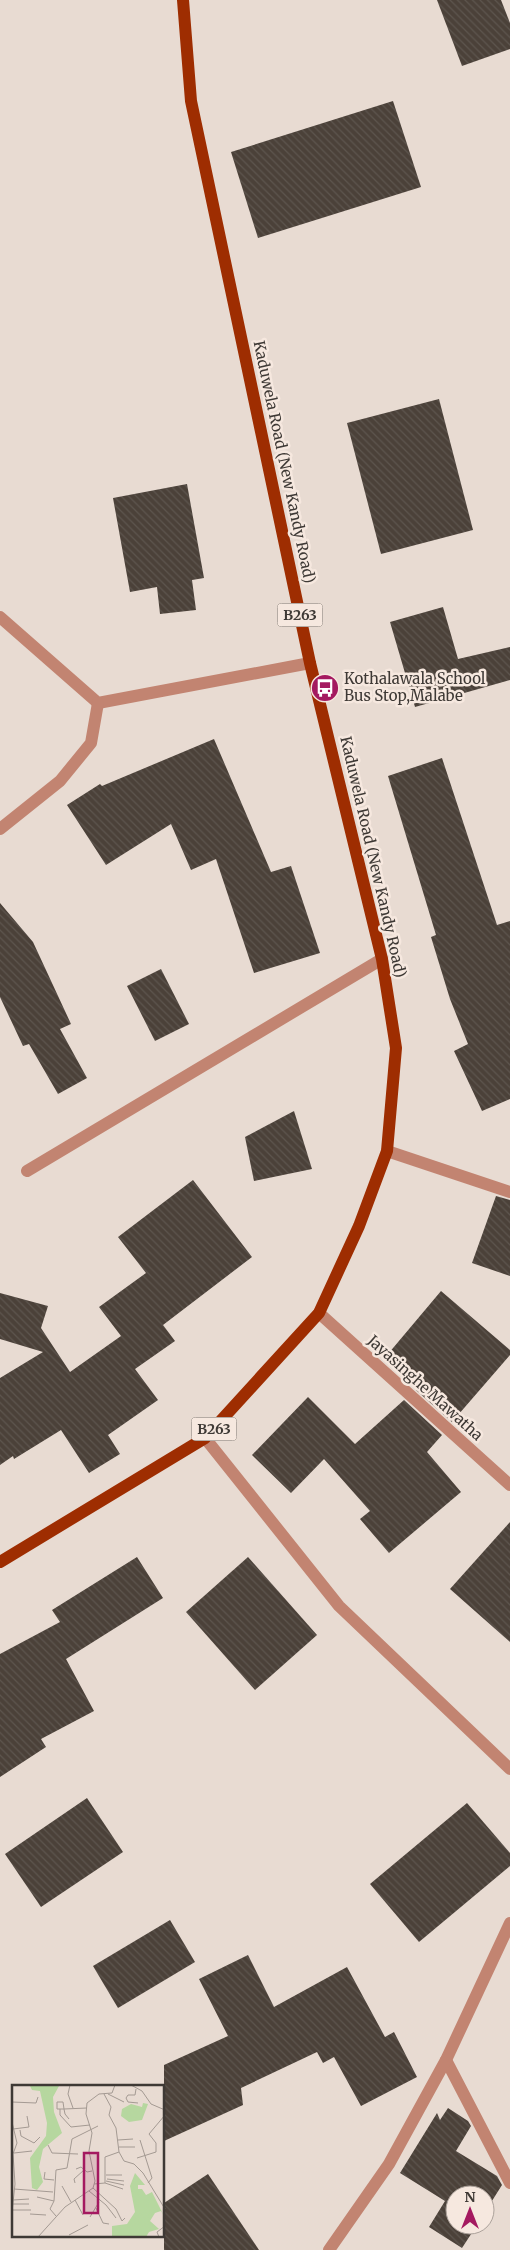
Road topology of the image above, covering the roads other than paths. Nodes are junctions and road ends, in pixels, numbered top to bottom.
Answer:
1 (182, 0) edge
2 (2, 624) edge
3 (310, 662) junction
4 (98, 703) junction
5 (0, 829) edge
6 (382, 959) junction
7 (386, 1150) junction
8 (27, 1171) dead end
9 (510, 1192) edge
10 (319, 1313) junction
11 (206, 1438) junction
12 (510, 1485) edge
13 (0, 1562) edge
14 (510, 1769) edge
15 (510, 1923) edge
16 (446, 2060) junction
17 (510, 2184) edge
18 (329, 2250) edge

1 - 3 main road, Kaduwela Road (New Kandy Road) / B263
2 - 4 street
3 - 4 street
3 - 6 main road, Kaduwela Road (New Kandy Road) / B263
4 - 5 street
6 - 7 main road, Kaduwela Road (New Kandy Road) / B263
6 - 8 street
7 - 9 street
7 - 10 main road, Kaduwela Road (New Kandy Road) / B263
10 - 11 main road, Kaduwela Road (New Kandy Road) / B263
10 - 12 street, Jayasinghe Mawatha
11 - 13 main road, Kaduwela Road (New Kandy Road) / B263
11 - 14 street
15 - 16 street
16 - 17 street
16 - 18 street

